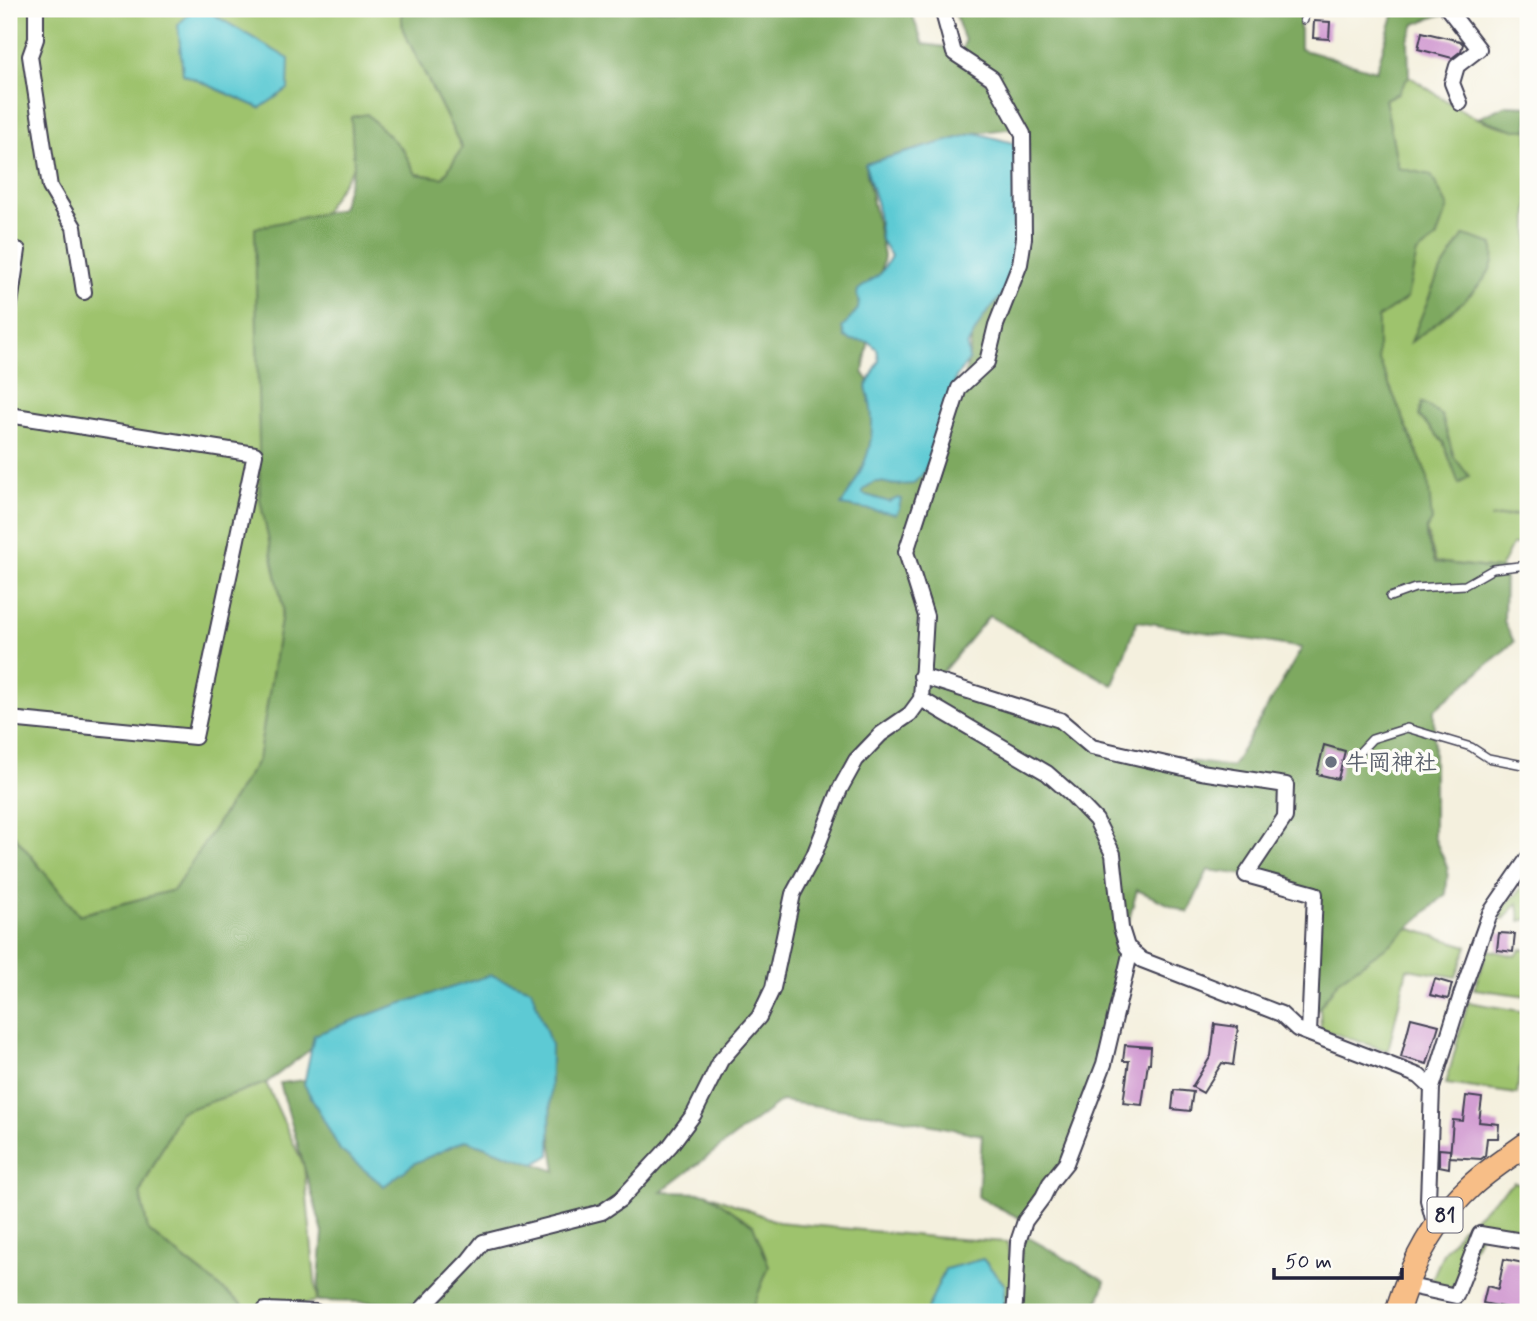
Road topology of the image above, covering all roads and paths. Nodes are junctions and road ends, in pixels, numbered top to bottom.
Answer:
1 (36, 9) edge
2 (942, 9) edge
3 (1306, 9) edge
4 (1448, 9) edge
5 (1304, 20) dead end
6 (1460, 103) dead end
7 (9, 248) edge
8 (84, 292) dead end
9 (9, 311) edge
10 (9, 415) edge
11 (1528, 565) edge
12 (1391, 597) dead end
13 (921, 676) junction
14 (920, 699) junction
15 (9, 719) edge
16 (1354, 758) dead end
17 (1528, 766) edge
18 (1528, 858) edge
19 (1131, 950) junction
20 (1309, 1033) junction
21 (1432, 1088) junction
22 (1528, 1143) edge
23 (1435, 1226) junction
24 (1522, 1241) dead end
25 (1405, 1285) junction
26 (265, 1311) edge
27 (316, 1312) edge
28 (419, 1312) edge
29 (1013, 1312) edge
30 (1397, 1312) edge

1 - 8 street
2 - 13 street
3 - 5 lane
4 - 6 street
7 - 9 street
10 - 15 street
11 - 12 lane
13 - 14 street
13 - 20 street
14 - 19 street
14 - 28 street
16 - 17 lane
18 - 21 street
19 - 20 street
19 - 29 street
20 - 21 street
21 - 23 street
22 - 23 main road, 81
23 - 25 main road, 81
24 - 25 street
25 - 30 main road, 81
26 - 27 street

